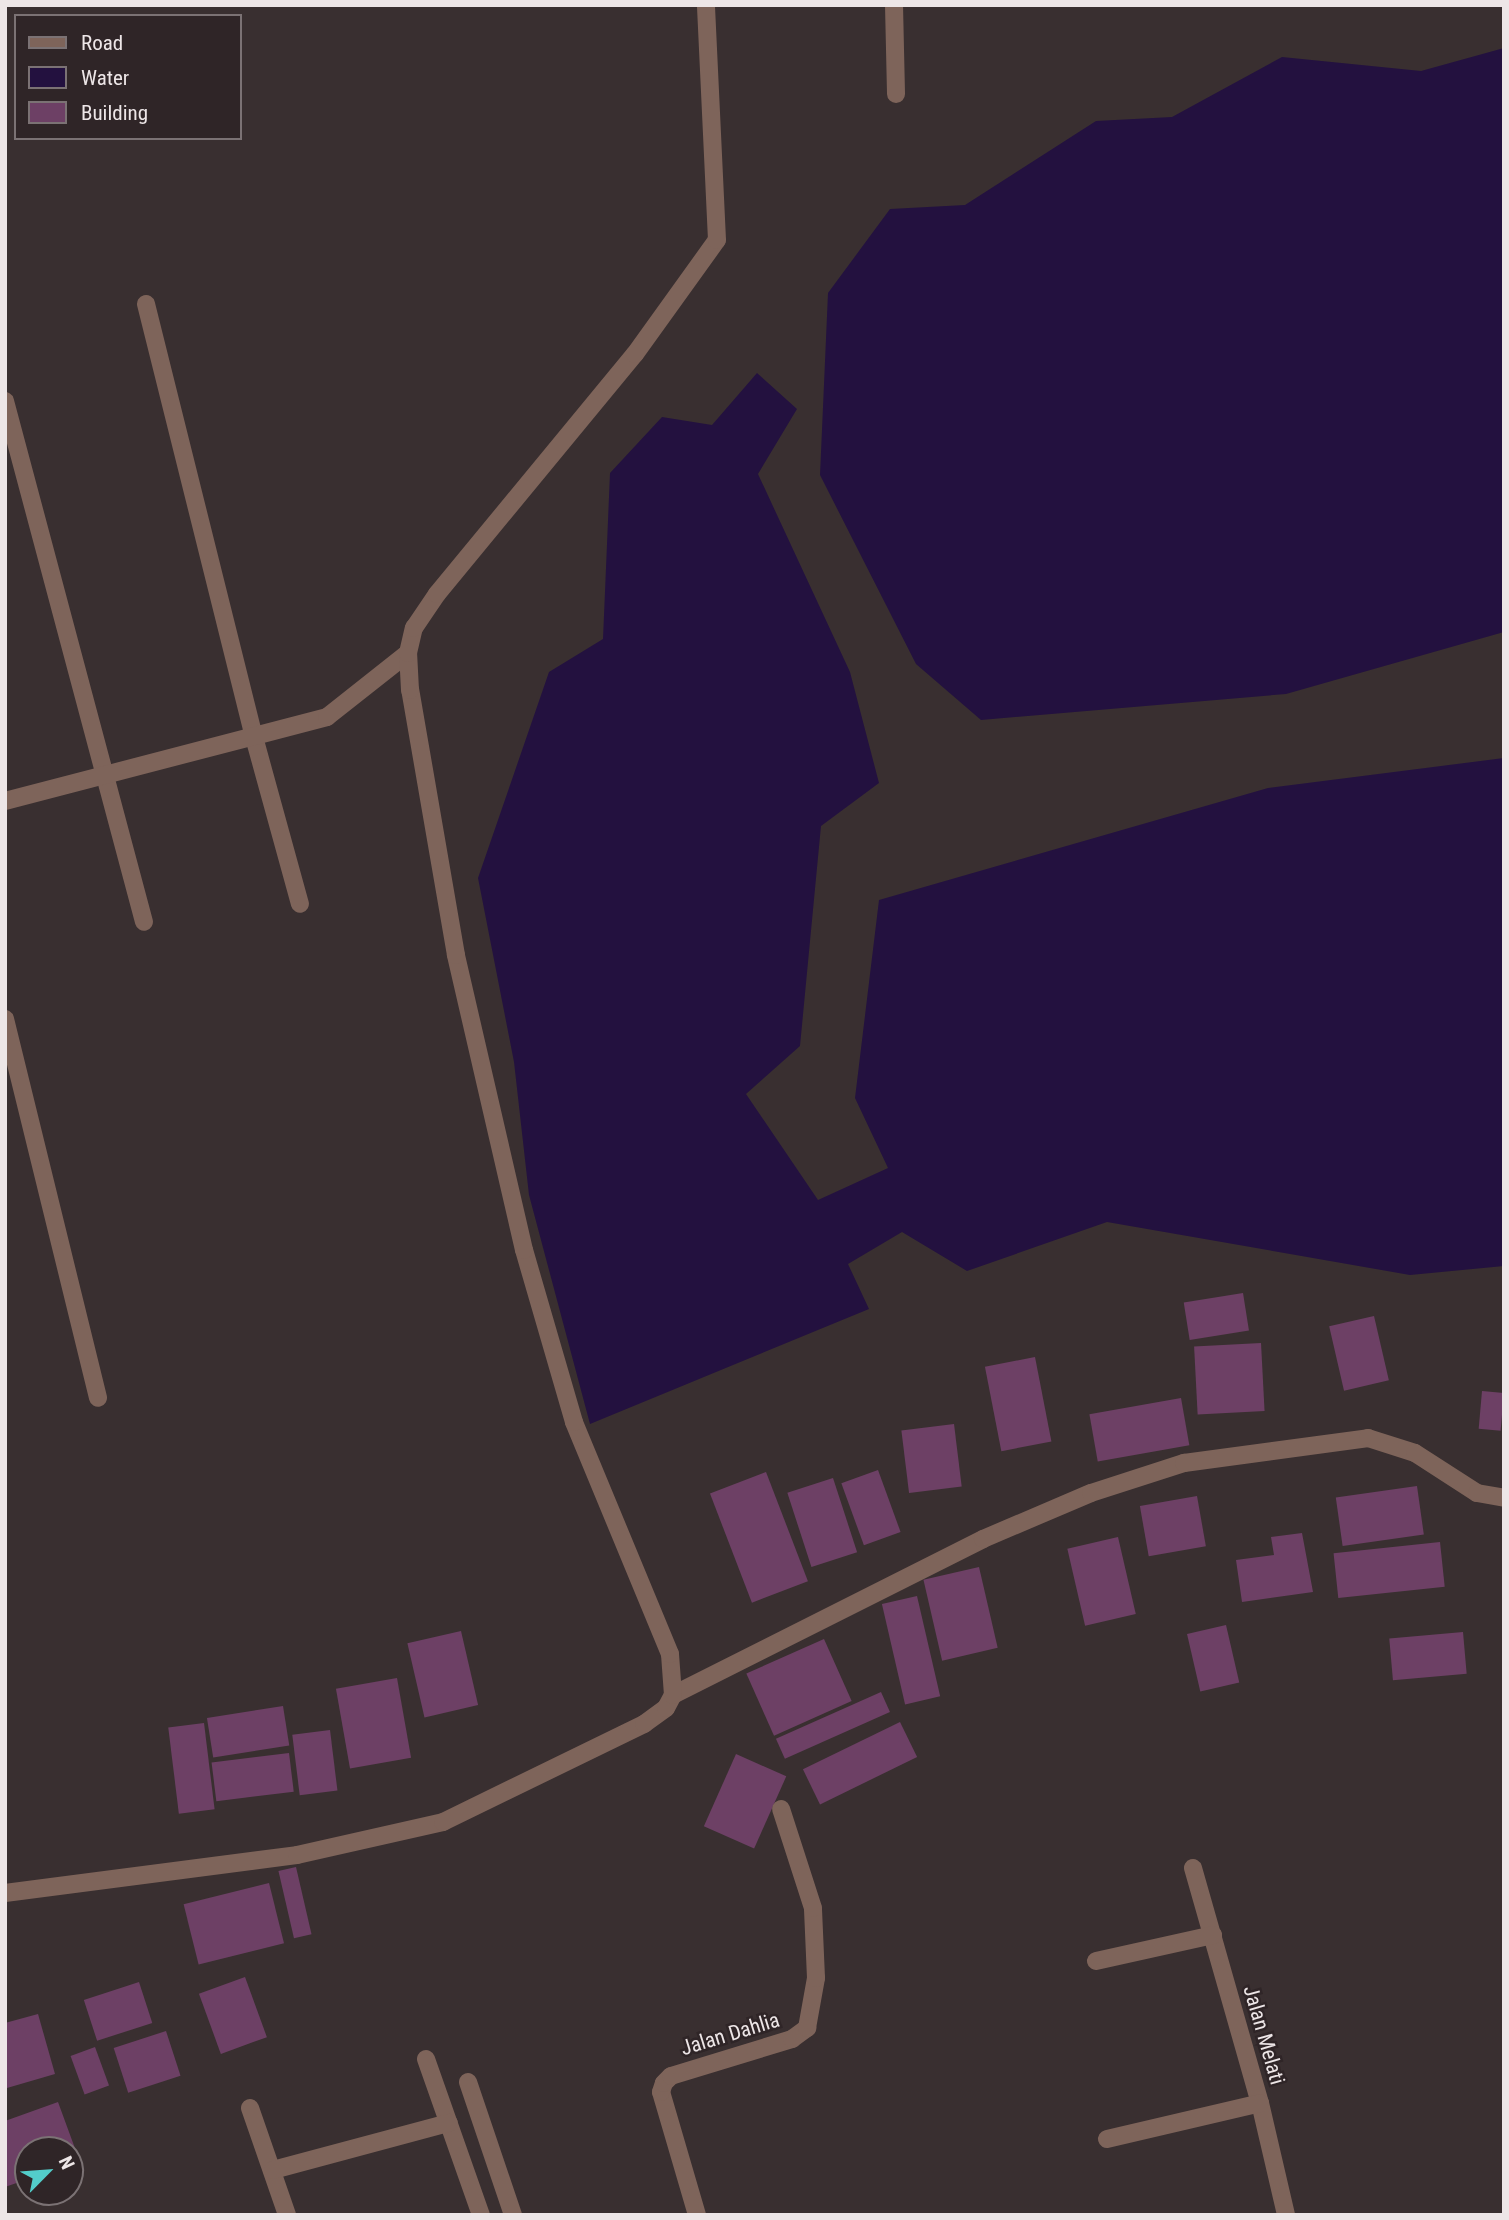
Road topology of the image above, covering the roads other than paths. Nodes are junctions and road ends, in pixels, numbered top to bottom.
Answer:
1 (706, 5) edge
2 (894, 5) edge
3 (896, 94) dead end
4 (146, 303) dead end
5 (5, 401) edge
6 (408, 653) junction
7 (254, 737) junction
8 (105, 775) junction
9 (5, 801) edge
10 (300, 904) dead end
11 (144, 922) dead end
12 (5, 1019) edge
13 (98, 1398) dead end
14 (1504, 1498) edge
15 (673, 1695) junction
16 (781, 1810) dead end
17 (1193, 1868) dead end
18 (5, 1893) edge
19 (1213, 1935) junction
20 (1096, 1961) dead end
21 (426, 2059) dead end
22 (468, 2082) dead end
23 (1260, 2103) junction
24 (250, 2108) dead end
25 (449, 2123) junction
26 (1107, 2139) dead end
27 (273, 2170) junction
28 (287, 2215) edge
29 (481, 2215) edge
30 (513, 2215) edge
31 (696, 2215) edge
32 (1286, 2215) edge

1 - 6 street
2 - 3 street
4 - 7 street
5 - 8 street
6 - 7 street
6 - 15 street
7 - 8 street
7 - 10 street
8 - 9 street
8 - 11 street
12 - 13 street
14 - 15 street
15 - 18 street
16 - 31 street, Jalan Dahlia
17 - 19 street, Jalan Melati
19 - 20 street
19 - 23 street, Jalan Melati
21 - 25 street
22 - 30 street
23 - 26 street
23 - 32 street, Jalan Melati
24 - 27 street
25 - 27 street
25 - 29 street
27 - 28 street

